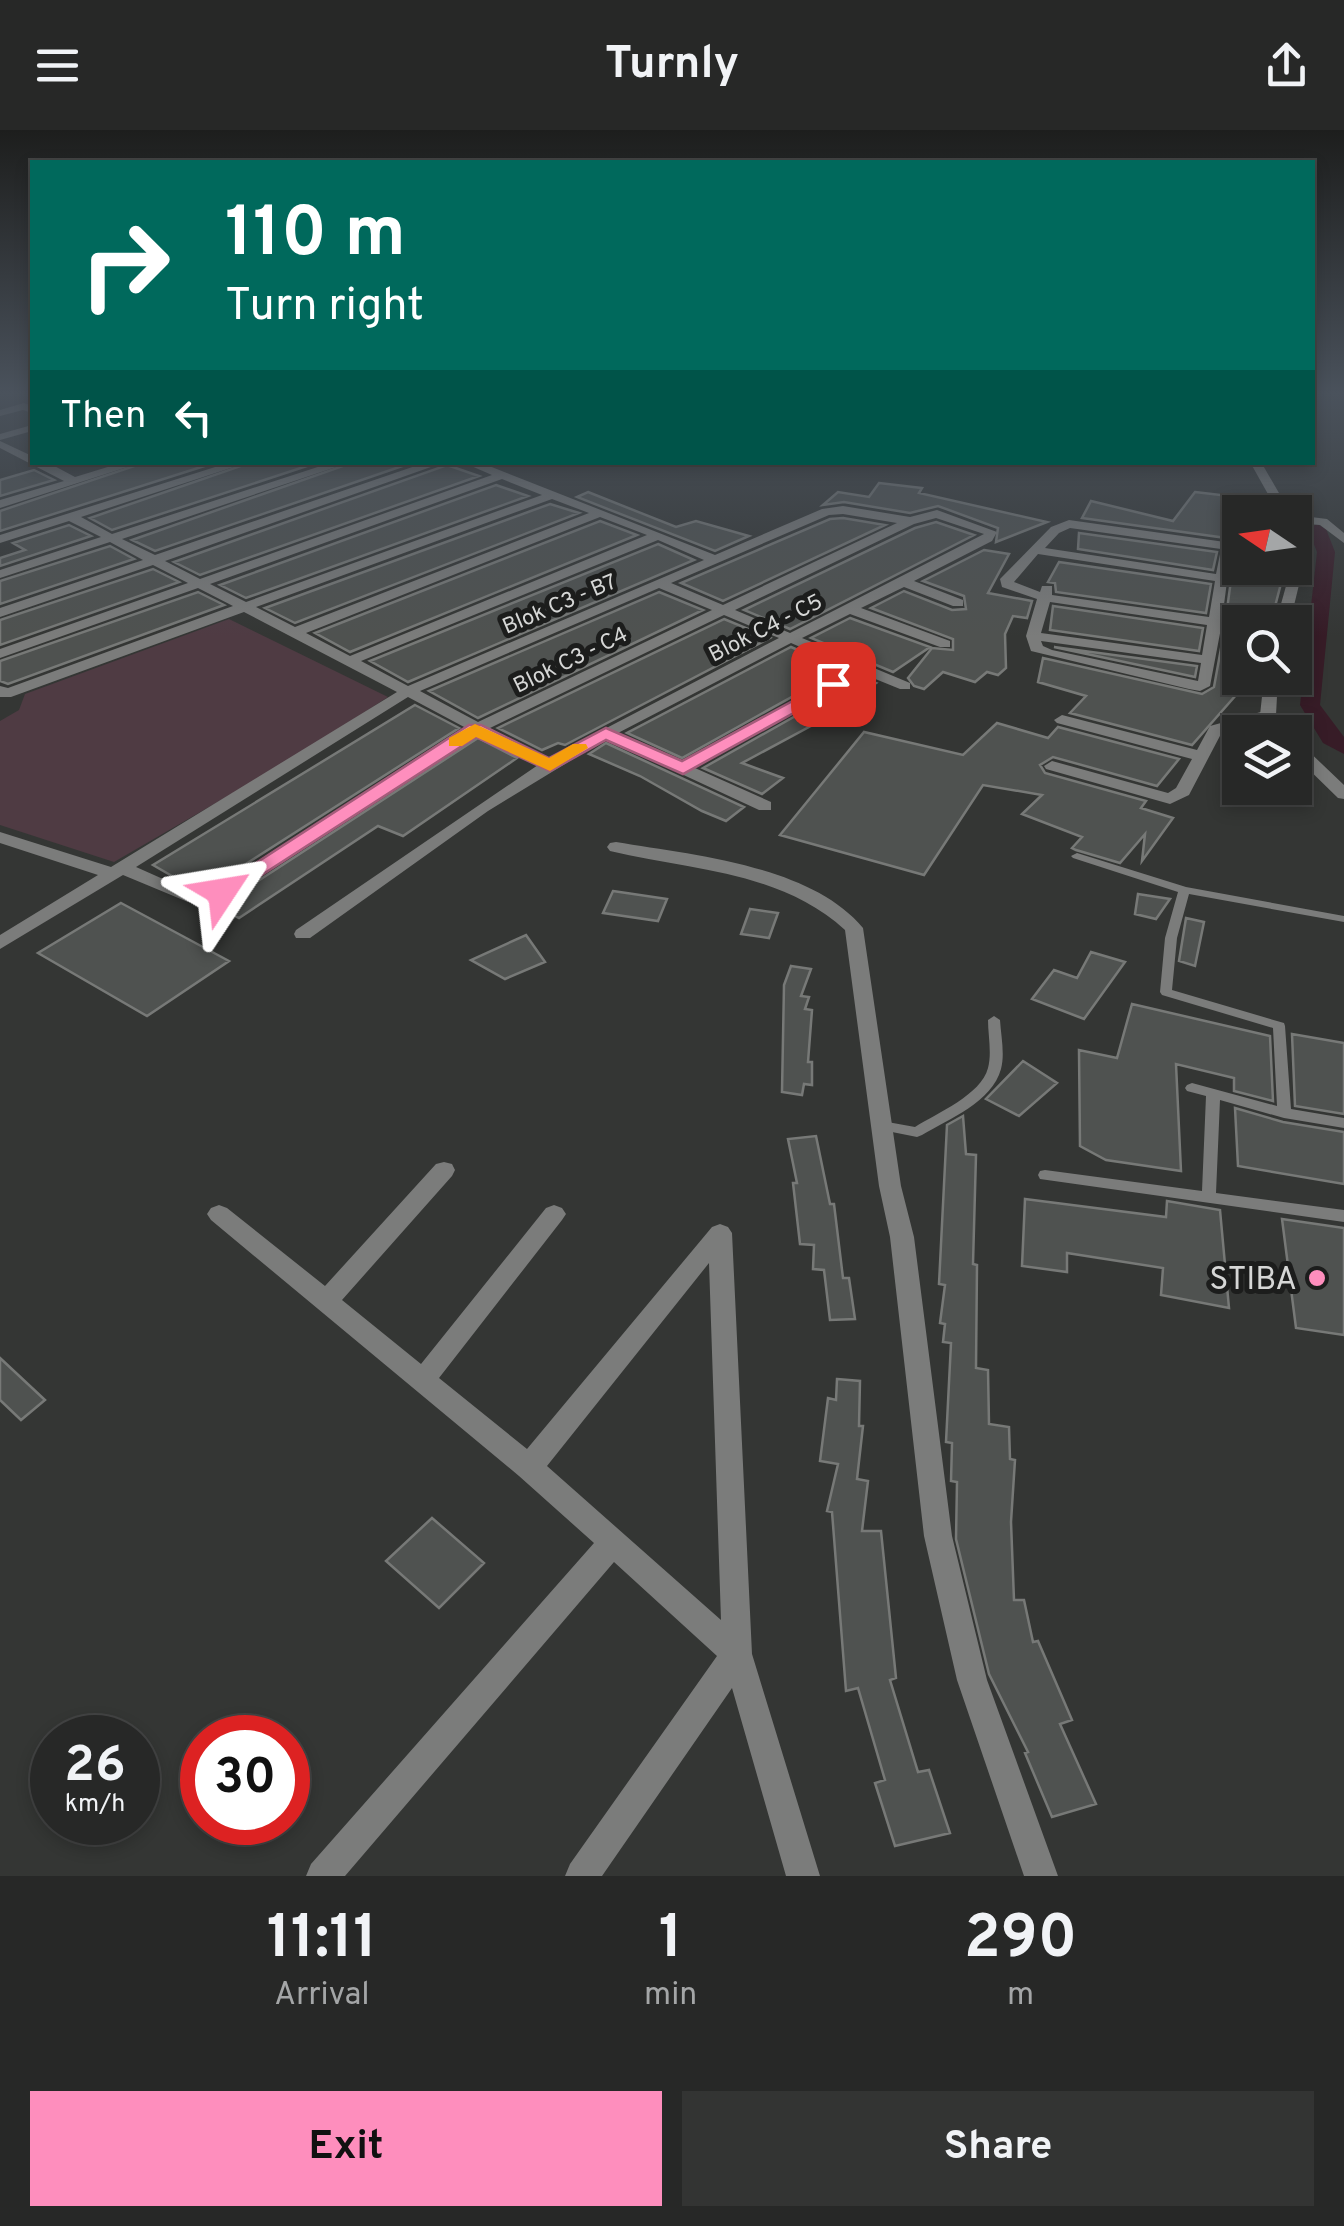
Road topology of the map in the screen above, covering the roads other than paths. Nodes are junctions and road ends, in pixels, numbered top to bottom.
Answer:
1 (58, 473) edge
2 (102, 473) edge
3 (209, 473) edge
4 (311, 473) edge
5 (407, 473) edge
6 (496, 473) edge
7 (1261, 473) edge
8 (169, 475) dead end
9 (502, 476) junction
10 (75, 482) junction
11 (183, 482) junction
12 (1274, 495) edge
13 (549, 496) junction
14 (0, 504) edge
15 (600, 514) junction
16 (72, 518) junction
17 (910, 521) junction
18 (1312, 522) edge
19 (983, 528) joint
20 (658, 534) junction
21 (0, 538) edge
22 (112, 538) junction
23 (1344, 539) edge
24 (1036, 550) junction
25 (721, 558) junction
26 (153, 561) junction
27 (0, 574) edge
28 (1220, 578) junction
29 (904, 582) junction
30 (197, 584) junction
31 (661, 584) junction
32 (1046, 592) junction
33 (958, 603) dead end
34 (246, 608) junction
35 (850, 608) junction
36 (724, 610) junction
37 (0, 612) edge
38 (1216, 617) junction
39 (1222, 618) edge
40 (1222, 620) edge
41 (293, 633) junction
42 (1032, 636) junction
43 (792, 638) junction
44 (945, 644) dead end
45 (0, 654) edge
46 (1208, 660) junction
47 (349, 661) junction
48 (863, 668) junction
49 (905, 686) dead end
50 (408, 691) junction
51 (3, 692) edge
52 (1269, 695) edge
53 (0, 712) edge
54 (1268, 714) joint
55 (1062, 720) dead end
56 (475, 729) junction
57 (606, 733) junction
58 (1200, 756) junction
59 (1312, 763) edge
60 (550, 766) junction
61 (1052, 766) dead end
62 (683, 768) junction
63 (1344, 794) edge
64 (766, 806) dead end
65 (0, 837) edge
66 (616, 847) dead end
67 (0, 852) edge
68 (1077, 856) dead end
69 (110, 874) junction
70 (1184, 890) junction
71 (1344, 919) edge
72 (303, 934) dead end
73 (0, 943) edge
74 (994, 1020) dead end
75 (1192, 1088) dead end
76 (1214, 1096) junction
77 (1284, 1112) junction
78 (1344, 1123) edge
79 (882, 1126) junction
80 (444, 1170) dead end
81 (1045, 1175) dead end
82 (1209, 1196) junction
83 (220, 1214) dead end
84 (554, 1214) dead end
85 (1344, 1216) edge
86 (326, 1301) junction
87 (423, 1380) junction
88 (529, 1467) junction
89 (613, 1542) junction
90 (738, 1654) junction
91 (323, 1876) edge
92 (582, 1876) edge
93 (803, 1876) edge
94 (1040, 1876) edge

1 - 10 street
2 - 10 street
3 - 11 street
4 - 22 street
5 - 26 street
6 - 9 street
7 - 12 street
8 - 11 street
9 - 13 street
9 - 30 street
10 - 14 street
11 - 16 street
13 - 15 street
13 - 34 street
15 - 20 street
15 - 41 street
16 - 21 street
16 - 22 street
17 - 19 street, Blok C3 - C4
17 - 25 street, Blok C3 - B7
17 - 36 street, Blok C3 - C4
18 - 23 street
19 - 29 street, Blok C4 - C5
20 - 25 street
20 - 47 street
22 - 26 street
22 - 27 street
24 - 28 street
24 - 28 street
24 - 32 street
25 - 31 street, Blok C3 - B7
26 - 30 street
26 - 37 street
28 - 38 street
29 - 33 street
29 - 35 street, Blok C4 - C5
30 - 34 street
30 - 45 street
31 - 36 street
31 - 50 street, Blok C3 - B7
32 - 38 street
32 - 42 street
34 - 41 street
34 - 51 street
35 - 43 street, Blok C4 - C5
35 - 44 street
36 - 43 street
36 - 56 street, Blok C3 - C4
38 - 39 street
38 - 40 street
38 - 46 street
41 - 47 street
42 - 46 street
42 - 46 street
43 - 48 street
43 - 57 street, Blok C4 - C5
47 - 50 street
48 - 49 street
48 - 62 street
50 - 56 street
50 - 69 street, Blok C3 - B7
51 - 53 street
52 - 54 street
54 - 58 street
55 - 58 street
56 - 60 street
56 - 69 street, Blok C3 - C4
57 - 60 street, Blok C4 - C5
57 - 62 street
58 - 61 street
59 - 63 street
60 - 72 street, Blok C4 - C5
62 - 64 street
65 - 69 street
66 - 79 street
67 - 69 street
68 - 70 lane
69 - 73 street, Blok C3 - B7
70 - 71 lane
70 - 77 lane
74 - 79 lane
75 - 76 lane
76 - 77 lane
76 - 82 lane
77 - 78 lane
79 - 94 street
80 - 86 street
81 - 82 lane
82 - 85 lane
83 - 86 street
84 - 87 street
86 - 87 street
87 - 88 street
88 - 89 street
88 - 90 street
89 - 90 street
89 - 91 street
90 - 92 street
90 - 93 street

